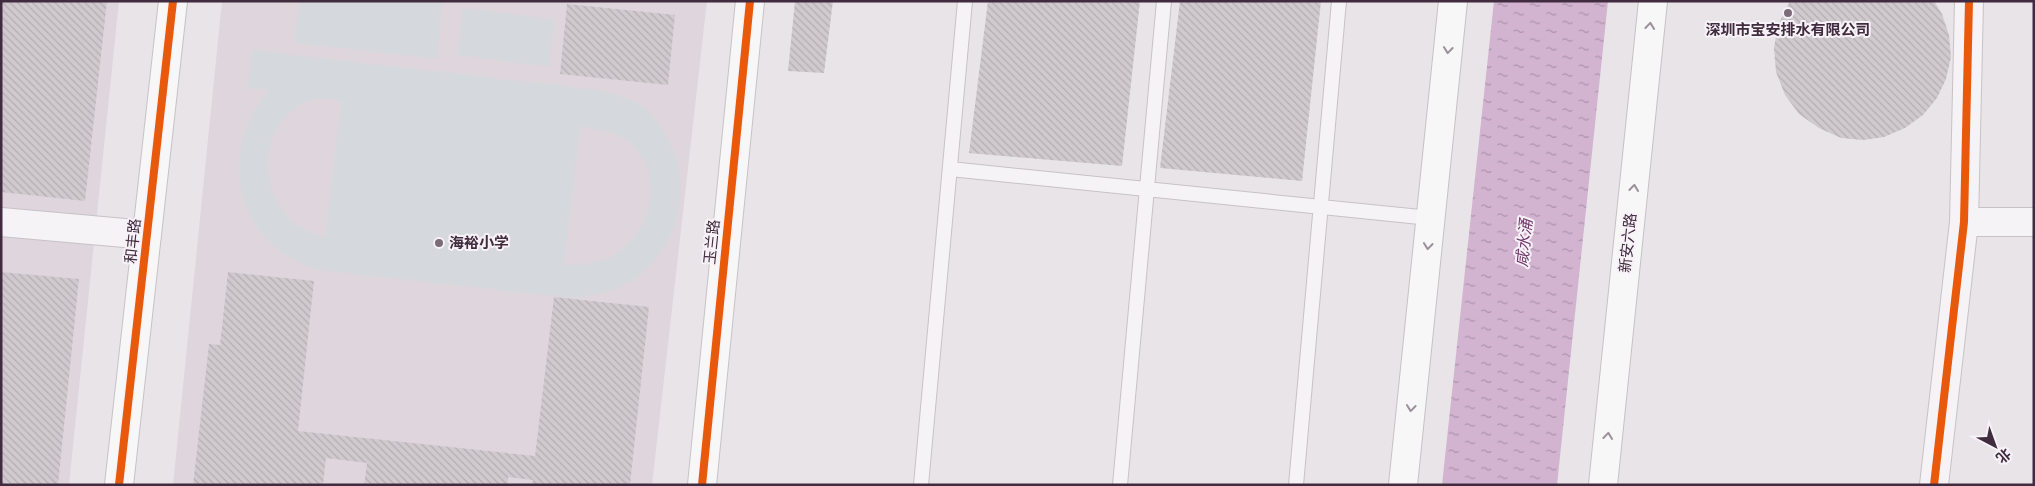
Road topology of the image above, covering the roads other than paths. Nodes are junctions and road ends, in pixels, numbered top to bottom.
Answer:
1 (173, 1) edge
2 (750, 1) edge
3 (965, 1) edge
4 (1164, 1) edge
5 (1339, 1) edge
6 (1453, 1) edge
7 (1653, 1) edge
8 (1969, 1) edge
9 (950, 169) junction
10 (1145, 189) junction
11 (1321, 207) junction
12 (1430, 218) junction
13 (1, 222) edge
14 (1964, 222) junction
15 (2034, 222) edge
16 (147, 235) junction
17 (119, 485) edge
18 (702, 485) edge
19 (921, 485) edge
20 (1120, 485) edge
21 (1296, 485) edge
22 (1403, 485) edge
23 (1603, 485) edge
24 (1934, 485) edge

1 - 16 street, 和丰路
2 - 18 street, 玉兰路
3 - 9 lane
4 - 10 lane
5 - 11 lane
6 -> 12 street
23 -> 7 street, 新安六路
8 - 14 street
9 - 10 lane
9 - 19 lane
10 - 11 lane
10 - 20 lane
11 - 12 lane
11 - 21 lane
12 -> 22 street
13 - 16 street
14 - 15 street
14 - 24 street
16 - 17 street, 和丰路

